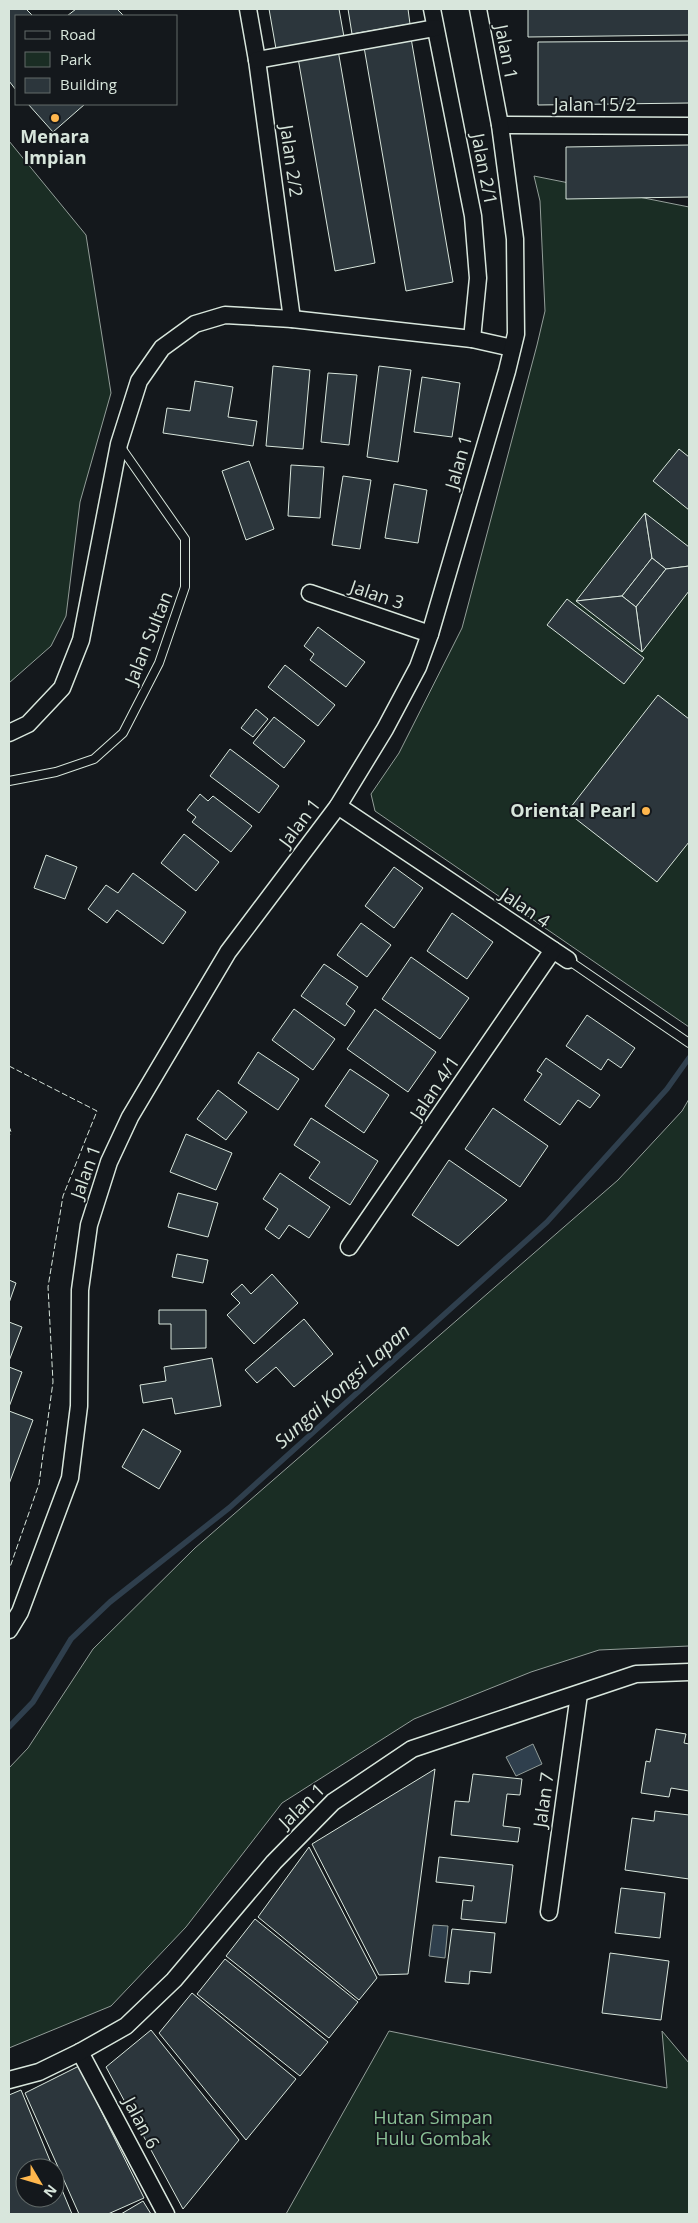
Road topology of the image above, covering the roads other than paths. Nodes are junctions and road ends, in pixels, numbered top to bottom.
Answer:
1 (248, 9) edge
2 (432, 9) edge
3 (478, 9) edge
4 (435, 28) junction
5 (257, 60) junction
6 (500, 125) junction
7 (689, 126) edge
8 (292, 319) junction
9 (472, 339) junction
10 (512, 348) junction
11 (119, 444) junction
12 (310, 593) dead end
13 (430, 634) junction
14 (9, 733) edge
15 (9, 781) edge
16 (338, 806) junction
17 (553, 950) junction
18 (568, 960) joint
19 (689, 1043) edge
20 (349, 1247) dead end
21 (9, 1630) edge
22 (689, 1672) edge
23 (578, 1694) junction
24 (549, 1912) dead end
25 (80, 2052) junction
26 (9, 2080) edge
27 (166, 2214) edge

1 - 5 street, Jalan 2/2
2 - 4 street, Jalan 2/1
3 - 6 street, Jalan 1
4 - 5 street
4 - 9 street, Jalan 2/1
5 - 8 street, Jalan 2/2
6 - 7 street, Jalan 15/2
6 - 10 street, Jalan 1
8 - 9 street
8 - 11 street
9 - 10 street
10 - 13 street, Jalan 1
11 - 14 street
11 - 15 lane, Jalan Sultan
12 - 13 street, Jalan 3
13 - 16 street, Jalan 1
16 - 17 street, Jalan 4
16 - 21 street, Jalan 1
17 - 18 street, Jalan 4
17 - 20 street, Jalan 4/1
18 - 19 lane, Jalan 4
22 - 23 street, Jalan 1
23 - 24 street, Jalan 7
23 - 25 street, Jalan 1
25 - 26 street, Jalan 1
25 - 27 street, Jalan 6

